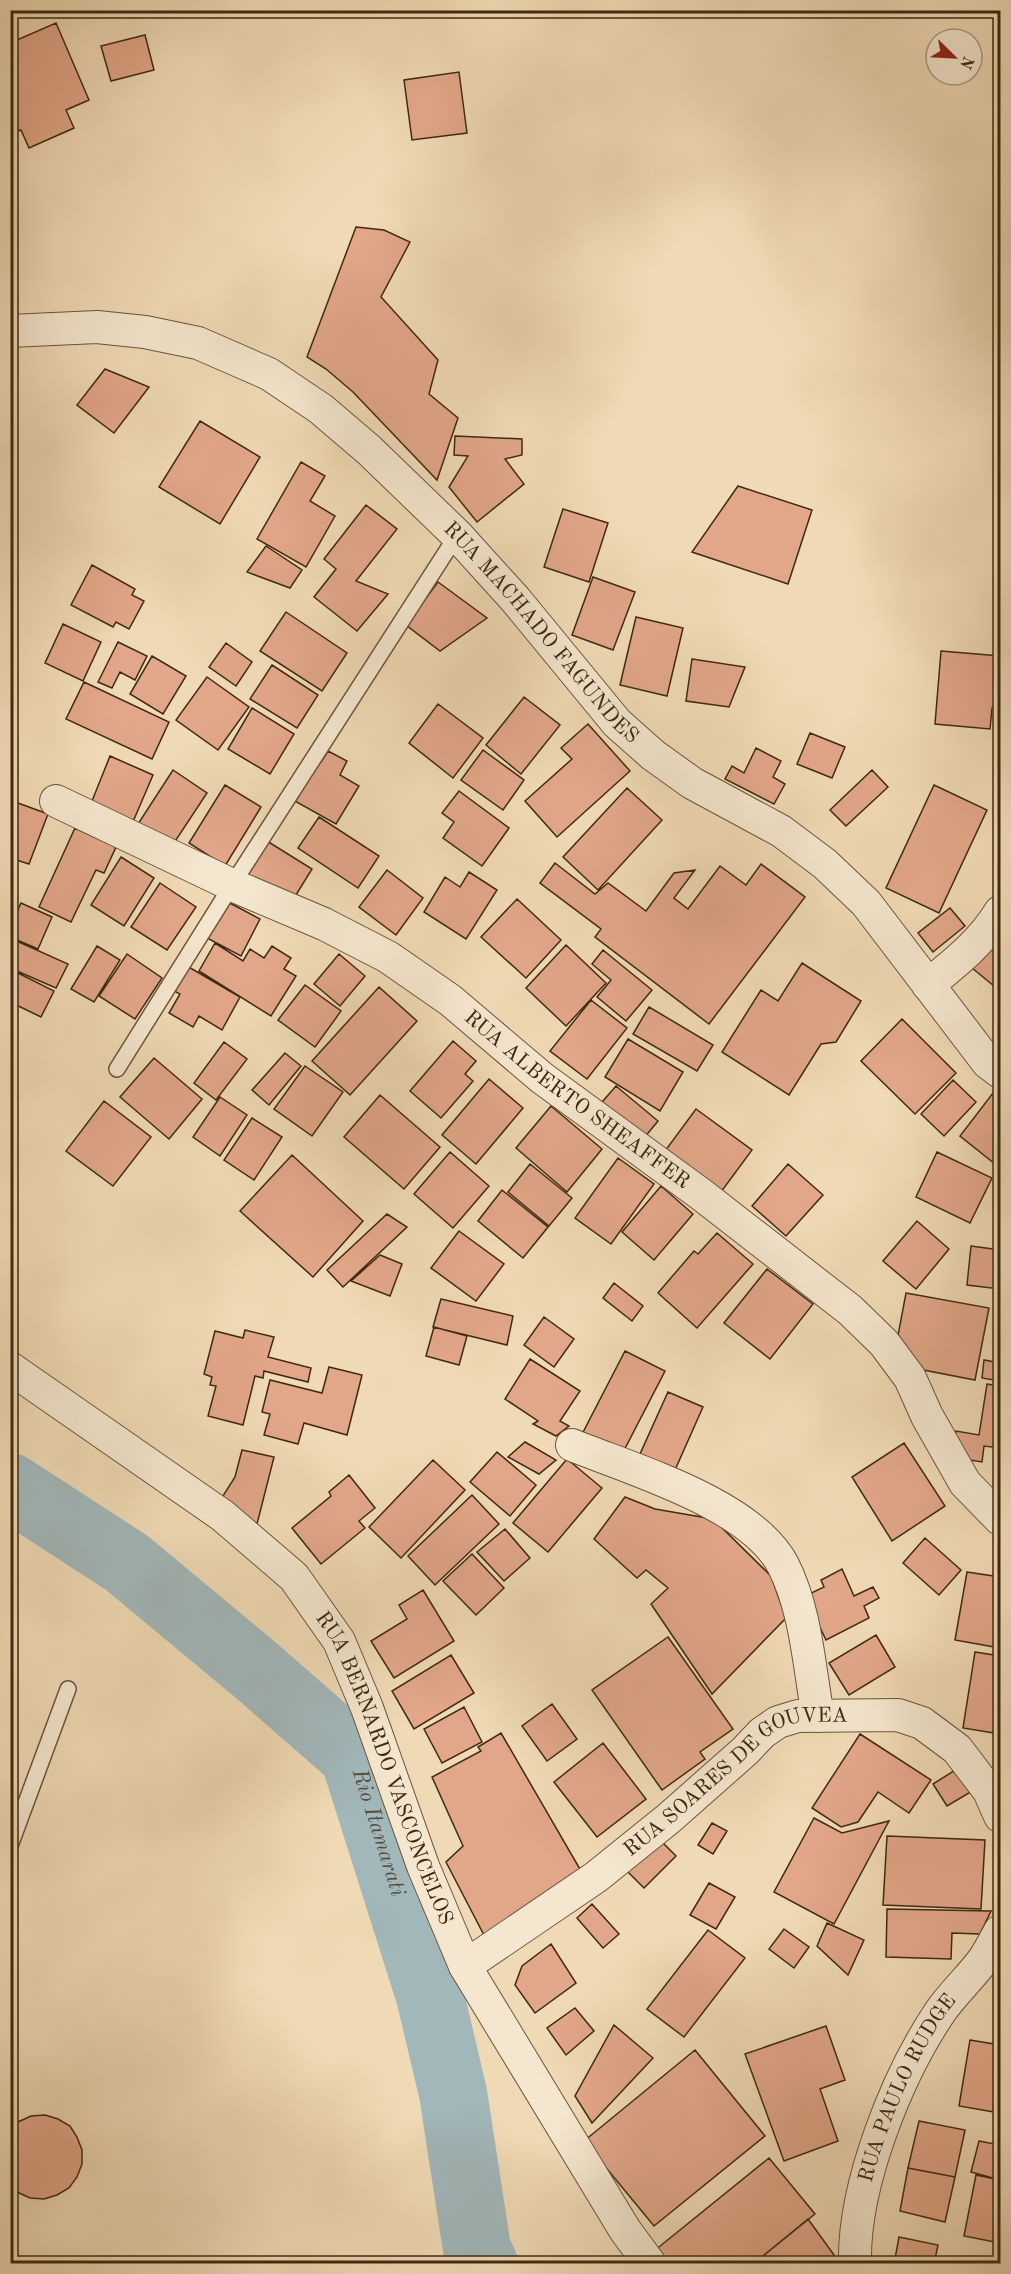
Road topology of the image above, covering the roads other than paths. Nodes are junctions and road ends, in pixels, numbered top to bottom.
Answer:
1 (10, 331) edge
2 (457, 535) junction
3 (56, 801) dead end
4 (232, 885) junction
5 (1000, 912) edge
6 (928, 985) junction
7 (117, 1069) dead end
8 (1000, 1072) edge
9 (10, 1368) edge
10 (572, 1445) dead end
11 (1000, 1519) edge
12 (68, 1689) dead end
13 (818, 1716) junction
14 (1000, 1816) edge
15 (10, 1846) edge
16 (1000, 1932) edge
17 (465, 1966) junction
18 (650, 2264) edge
19 (855, 2264) edge

1 - 2 street, RUA MACHADO FAGUNDES
2 - 4 lane
2 - 6 street, RUA MACHADO FAGUNDES
3 - 4 street, RUA ALBERTO SHEAFFER
4 - 7 lane
4 - 11 street, RUA ALBERTO SHEAFFER
5 - 6 street
6 - 8 street, RUA MACHADO FAGUNDES
9 - 17 street, RUA BERNARDO VASCONCELOS
10 - 13 street
12 - 15 lane
13 - 14 street, RUA SOARES DE GOUVEA
13 - 17 street, RUA SOARES DE GOUVEA
16 - 19 street, RUA PAULO RUDGE
17 - 18 street, RUA BERNARDO VASCONCELOS

